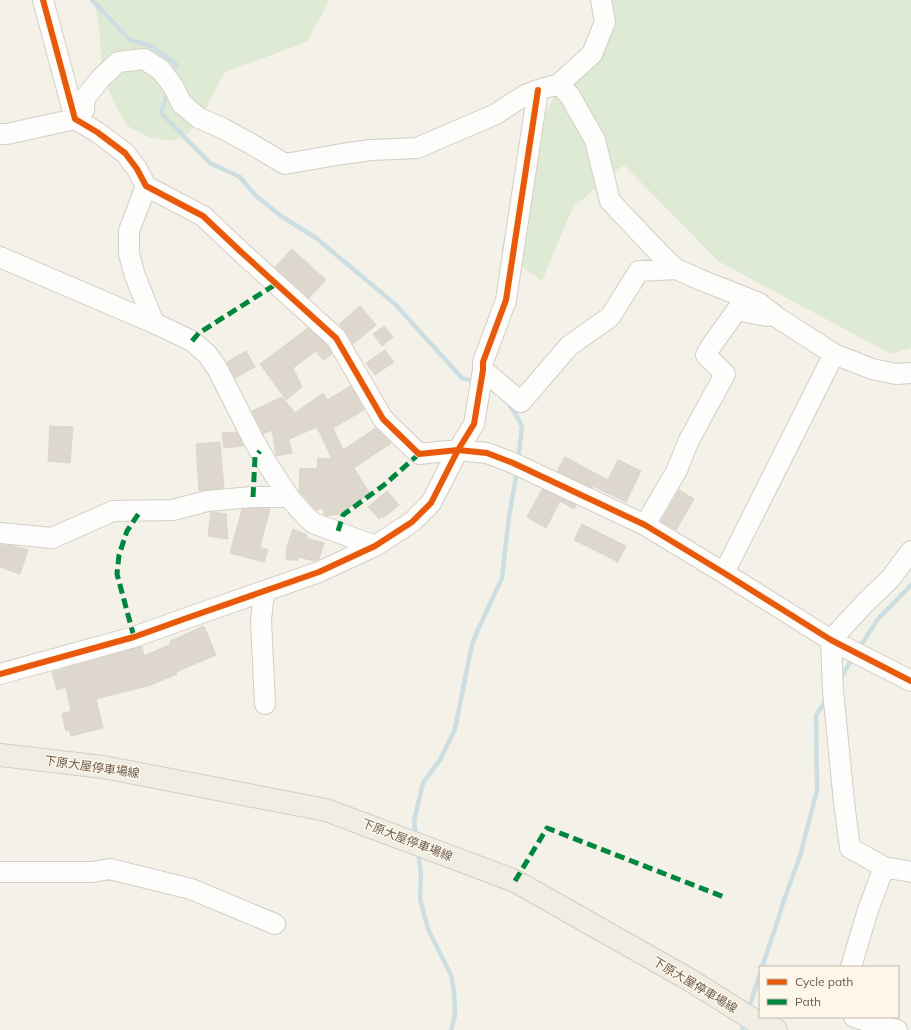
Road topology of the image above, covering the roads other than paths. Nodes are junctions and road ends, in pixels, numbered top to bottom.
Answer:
1 (42, 0) edge
2 (601, 0) edge
3 (559, 84) junction
4 (538, 90) junction
5 (77, 99) junction
6 (75, 119) junction
7 (0, 134) edge
8 (146, 186) junction
9 (0, 257) edge
10 (676, 269) junction
11 (778, 318) junction
12 (154, 323) junction
13 (834, 354) junction
14 (483, 370) junction
15 (911, 373) edge
16 (458, 450) junction
17 (289, 497) junction
18 (645, 525) junction
19 (0, 533) edge
20 (375, 546) junction
21 (911, 551) edge
22 (724, 573) junction
23 (264, 592) junction
24 (831, 640) junction
25 (0, 674) edge
26 (911, 682) edge
27 (265, 704) dead end
28 (0, 755) edge
29 (884, 867) junction
30 (0, 872) edge
31 (911, 872) edge
32 (275, 924) dead end
33 (851, 966) edge
34 (857, 1018) edge
35 (776, 1030) edge
36 (897, 1030) edge

1 - 5 street
2 - 3 street
3 - 4 street
3 - 10 street
4 - 5 street
4 - 14 street
5 - 6 street
6 - 7 street
6 - 8 street
8 - 12 street
8 - 16 street
9 - 12 street
10 - 11 street
10 - 14 street
11 - 13 street
11 - 18 street
12 - 17 street
13 - 15 street
13 - 22 street
14 - 16 street
16 - 18 street
16 - 20 street
17 - 19 street
17 - 20 street
18 - 22 street
20 - 23 street
21 - 24 street
22 - 24 street
23 - 25 street
23 - 27 street
24 - 26 street
24 - 29 street
28 - 35 main road, 下原大屋停車場線
29 - 31 street
29 - 33 street
30 - 32 street
34 - 36 street

